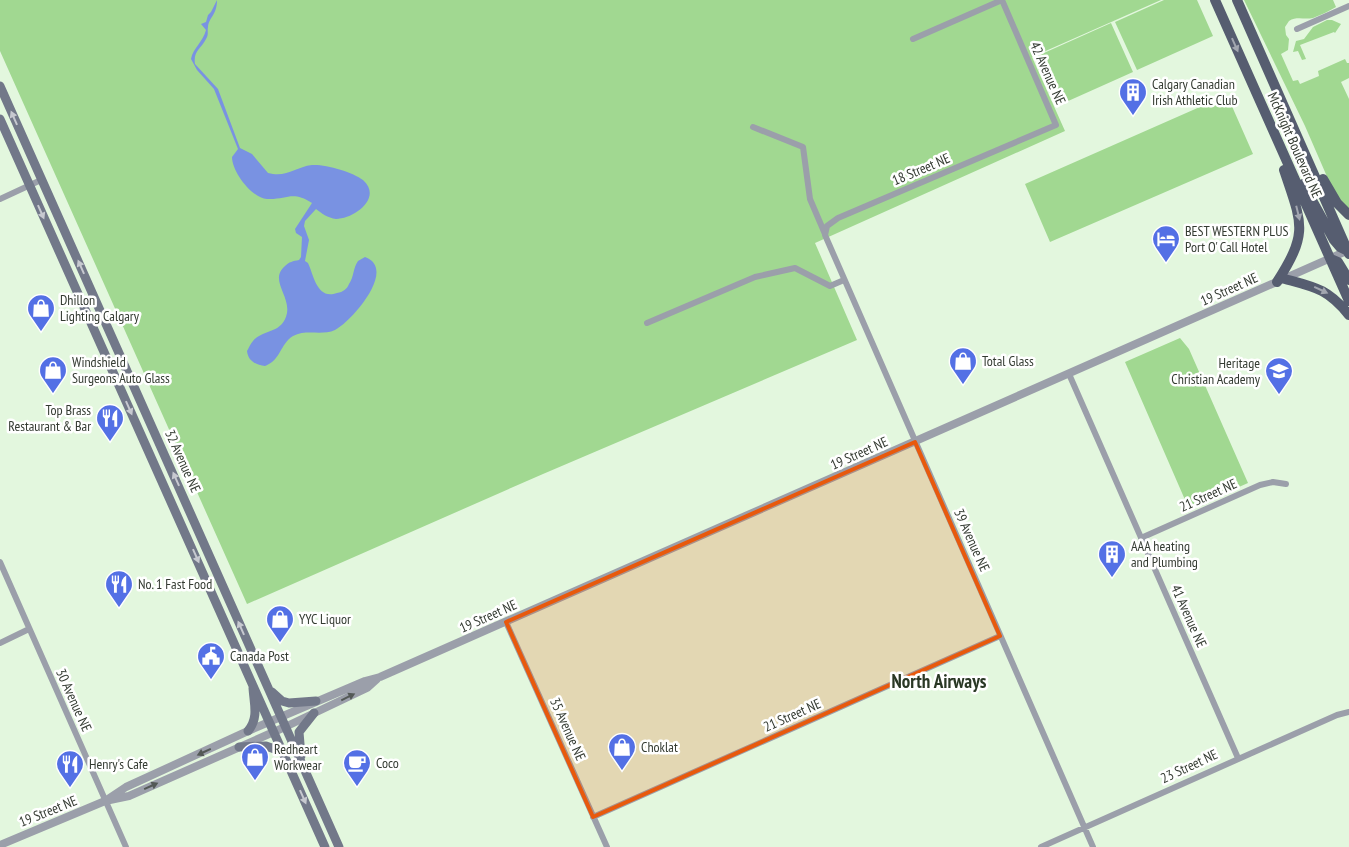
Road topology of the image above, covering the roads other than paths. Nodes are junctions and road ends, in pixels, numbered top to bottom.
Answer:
1 (1215, 0) edge
2 (1237, 0) edge
3 (1349, 6) edge
4 (1297, 29) dead end
5 (913, 39) dead end
6 (0, 86) edge
7 (1282, 100) junction
8 (1267, 117) junction
9 (0, 120) edge
10 (752, 127) dead end
11 (1042, 130) joint
12 (1279, 145) junction
13 (41, 180) junction
14 (30, 186) junction
15 (0, 199) edge
16 (1349, 215) edge
17 (825, 235) junction
18 (1349, 252) edge
19 (1330, 258) junction
20 (844, 280) junction
21 (1281, 280) junction
22 (1349, 280) edge
23 (1349, 301) edge
24 (1349, 315) edge
25 (647, 323) dead end
26 (1069, 374) junction
27 (915, 442) junction
28 (1286, 484) dead end
29 (1142, 538) junction
30 (0, 562) edge
31 (506, 622) junction
32 (29, 630) junction
33 (1000, 636) junction
34 (0, 643) edge
35 (380, 677) junction
36 (253, 683) junction
37 (268, 688) junction
38 (316, 701) junction
39 (1349, 712) edge
40 (314, 713) junction
41 (281, 718) junction
42 (272, 727) junction
43 (285, 727) junction
44 (248, 731) junction
45 (239, 747) junction
46 (283, 752) junction
47 (1238, 758) junction
48 (302, 766) junction
49 (105, 802) junction
50 (593, 817) junction
51 (1085, 828) junction
52 (0, 845) edge
53 (126, 847) edge
54 (325, 847) edge
55 (339, 847) edge
56 (607, 847) edge
57 (1041, 847) edge
58 (1093, 847) edge

1 -> 8 main road, McKnight Boulevard NE
2 - 7 main road, McKnight Boulevard NE
3 - 4 street
5 - 11 street, 42 Avenue NE
13 -> 6 main road, 32 Avenue NE
7 - 16 main road
7 - 18 main road, McKnight Boulevard NE
8 - 12 main road, McKnight Boulevard NE
8 -> 21 main road
9 - 14 main road, 32 Avenue NE
10 - 17 street
11 - 17 street, 18 Street NE
12 - 18 main road
12 - 19 main road, McKnight Boulevard NE
13 - 14 street
37 -> 13 main road, 32 Avenue NE
14 - 15 street
14 -> 36 main road, 32 Avenue NE
17 - 20 street, 39 Avenue NE
18 - 19 street, 19 Street NE
19 - 21 street, 19 Street NE
19 - 22 main road
19 - 23 main road, McKnight Boulevard NE
20 - 25 street
20 - 27 street, 39 Avenue NE
21 -> 24 main road
21 - 26 street, 19 Street NE
26 - 27 street, 19 Street NE
26 - 29 street, 41 Avenue NE
27 - 31 street, 19 Street NE
27 - 33 street, 39 Avenue NE
28 - 29 street, 21 Street NE
29 - 47 street, 41 Avenue NE
30 - 32 street, 30 Avenue NE
31 - 35 street, 19 Street NE
31 - 50 street, 35 Avenue NE
32 - 34 street
32 - 49 street, 30 Avenue NE
33 - 50 street, 21 Street NE
33 - 51 street, 39 Avenue NE
35 - 38 street, 19 Street NE
40 -> 35 street, 19 Street NE
36 - 42 main road, 32 Avenue NE
36 - 44 main road
37 - 38 main road
37 - 41 main road, 32 Avenue NE
38 - 41 street, 19 Street NE
39 - 47 street, 23 Street NE
40 - 43 street, 19 Street NE
40 - 48 main road
41 - 42 street, 19 Street NE
41 - 43 main road, 32 Avenue NE
42 - 43 street, 19 Street NE
42 - 44 street, 19 Street NE
42 - 45 street, 19 Street NE
42 - 46 main road, 32 Avenue NE
43 - 48 main road, 32 Avenue NE
44 -> 49 street, 19 Street NE
45 - 46 main road
49 -> 45 street, 19 Street NE
46 -> 54 main road, 32 Avenue NE
47 - 51 street, 23 Street NE
48 - 55 main road, 32 Avenue NE
49 - 52 street, 19 Street NE
49 - 53 street, 30 Avenue NE
50 - 56 street, 35 Avenue NE
51 - 57 street, 23 Street NE
51 - 58 street, 39 Avenue NE

